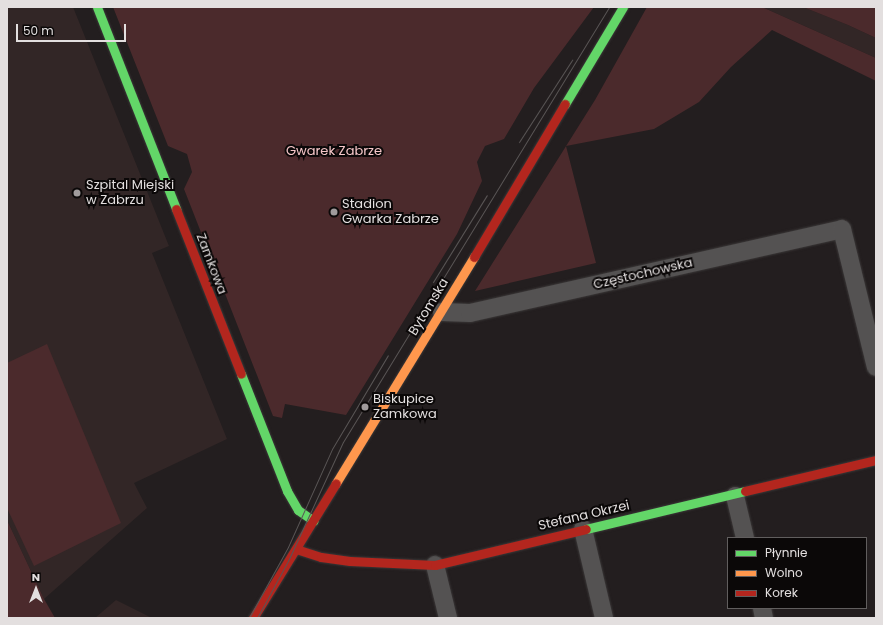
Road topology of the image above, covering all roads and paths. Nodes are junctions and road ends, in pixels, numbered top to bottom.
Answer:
1 (97, 7) edge
2 (623, 7) edge
3 (442, 312) junction
4 (876, 368) edge
5 (876, 460) edge
6 (735, 496) junction
7 (314, 521) junction
8 (583, 529) junction
9 (745, 537) edge
10 (296, 549) junction
11 (435, 565) junction
12 (253, 618) edge
13 (448, 618) edge
14 (604, 618) edge

1 - 7 street, Zamkowa
2 - 3 street, Bytomska
3 - 4 street, Częstochowska
3 - 7 street, Bytomska
5 - 6 street, Stefana Okrzei
6 - 8 street, Stefana Okrzei
6 - 9 street
7 - 10 street, Bytomska
8 - 11 street, Stefana Okrzei
8 - 14 street
10 - 11 street, Stefana Okrzei
10 - 12 street, Bytomska
11 - 13 street

